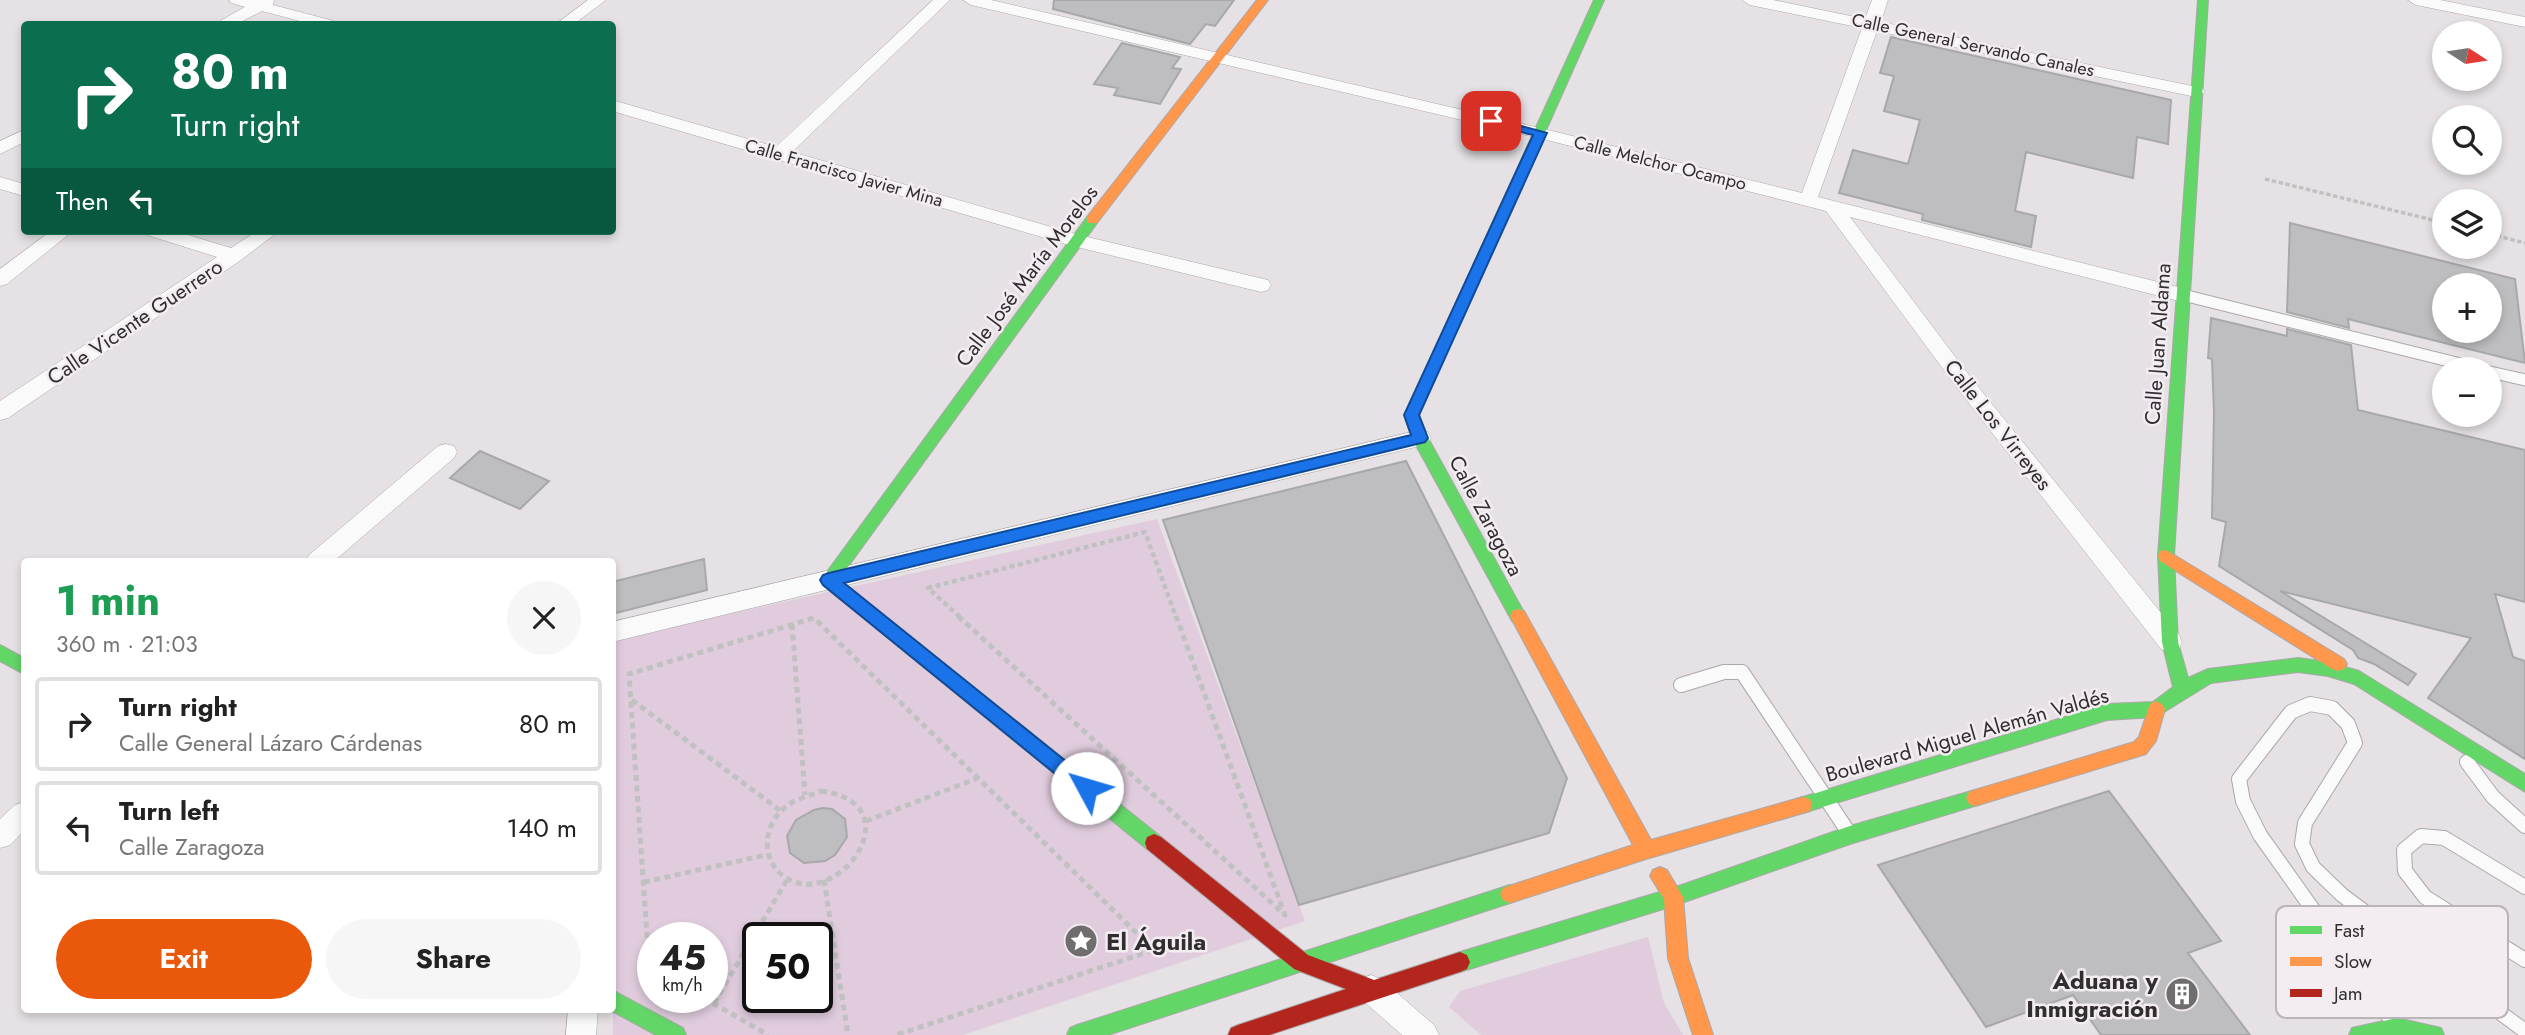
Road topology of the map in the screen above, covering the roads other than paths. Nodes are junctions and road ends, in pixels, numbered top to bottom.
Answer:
1 (237, 0) edge
2 (598, 0) edge
3 (942, 0) edge
4 (971, 0) edge
5 (1263, 0) edge
6 (1599, 0) edge
7 (1750, 0) edge
8 (1880, 0) edge
9 (2203, 0) edge
10 (2416, 0) edge
11 (2521, 0) edge
12 (265, 3) edge
13 (232, 21) edge
14 (319, 21) edge
15 (568, 21) edge
16 (2525, 22) edge
17 (1872, 24) junction
18 (1219, 59) junction
19 (2196, 92) junction
20 (616, 106) edge
21 (1540, 133) junction
22 (21, 137) edge
23 (0, 149) edge
24 (779, 154) junction
25 (0, 183) edge
26 (21, 189) edge
27 (1808, 200) junction
28 (1831, 205) junction
29 (59, 235) edge
30 (168, 235) edge
31 (264, 235) edge
32 (1076, 241) junction
33 (234, 256) junction
34 (0, 279) edge
35 (1261, 285) dead end
36 (2183, 295) junction
37 (2433, 357) edge
38 (2502, 375) edge
39 (2525, 380) edge
40 (0, 412) edge
41 (1420, 438) junction
42 (446, 452) dead end
43 (2166, 556) junction
44 (322, 558) edge
45 (829, 580) junction
46 (616, 631) edge
47 (2170, 642) junction
48 (0, 652) edge
49 (21, 665) edge
50 (2359, 678) junction
51 (1681, 685) dead end
52 (2182, 690) junction
53 (2156, 709) junction
54 (2457, 743) junction
55 (2525, 784) edge
56 (1826, 798) junction
57 (21, 817) edge
58 (2525, 826) edge
59 (1850, 835) junction
60 (0, 836) edge
61 (1646, 850) junction
62 (2525, 887) edge
63 (1673, 897) junction
64 (2310, 906) edge
65 (2357, 906) edge
66 (2439, 906) edge
67 (2508, 949) edge
68 (2525, 960) edge
69 (1301, 962) junction
70 (1371, 989) junction
71 (616, 1002) edge
72 (583, 1013) edge
73 (2390, 1018) edge
74 (2508, 1018) edge
75 (2397, 1028) junction
76 (2525, 1031) edge
77 (581, 1035) edge
78 (676, 1035) edge
79 (1077, 1035) edge
80 (1238, 1035) edge
81 (1424, 1035) edge
82 (1703, 1035) edge
83 (2359, 1035) edge
84 (2434, 1035) edge

1 - 12 street
2 - 15 street
3 - 24 street
4 - 18 street, Calle Melchor Ocampo
5 - 18 main road, Calle José María Morelos
6 - 21 main road, Calle Zaragoza
7 - 17 street, Calle General Servando Canales
8 - 17 street
9 - 19 main road, Calle Juan Aldama
10 - 16 street
11 - 16 street
12 - 13 street
12 - 14 street
17 - 19 street, Calle General Servando Canales
17 - 27 street
18 - 21 street, Calle Melchor Ocampo
18 - 32 main road, Calle José María Morelos
19 - 36 main road, Calle Juan Aldama
20 - 24 street, Calle Francisco Javier Mina
21 - 27 street, Calle Melchor Ocampo
21 - 41 main road, Calle Zaragoza
22 - 23 street
24 - 32 street, Calle Francisco Javier Mina
25 - 26 street
27 - 28 street, Calle Melchor Ocampo
28 - 36 street, Calle Melchor Ocampo
28 - 47 street, Calle Los Virreyes
29 - 34 street
30 - 33 street
31 - 33 street, Calle Vicente Guerrero
32 - 35 street, Calle Francisco Javier Mina
32 - 45 main road, Calle José María Morelos
33 - 40 street, Calle Vicente Guerrero
36 - 37 lane
36 - 43 main road, Calle Juan Aldama
38 - 39 lane
41 - 45 street
41 - 61 main road, Calle Zaragoza
42 - 44 street
43 - 47 main road, Calle Juan Aldama
43 - 50 main road
45 - 46 street
45 - 69 main road
47 - 52 main road, Calle Juan Aldama
48 - 49 main road
50 - 52 main road
50 - 54 main road
51 - 56 lane
52 - 53 main road
53 - 56 main road, Boulevard Miguel Alemán Valdés
53 - 59 main road
54 - 55 main road
54 - 58 lane
56 - 59 lane
56 - 61 main road, Boulevard Miguel Alemán Valdés
57 - 60 street
59 - 63 main road
61 - 63 main road
61 - 69 main road, Boulevard Miguel Alemán Valdés
62 - 66 lane
63 - 70 main road
63 - 82 main road
64 - 65 lane
67 - 68 lane
69 - 70 main road
69 - 79 main road, Boulevard Miguel Alemán Valdés
70 - 80 main road
70 - 81 street
71 - 78 main road
72 - 77 street
73 - 75 lane
74 - 76 lane
75 - 83 main road
75 - 84 main road

